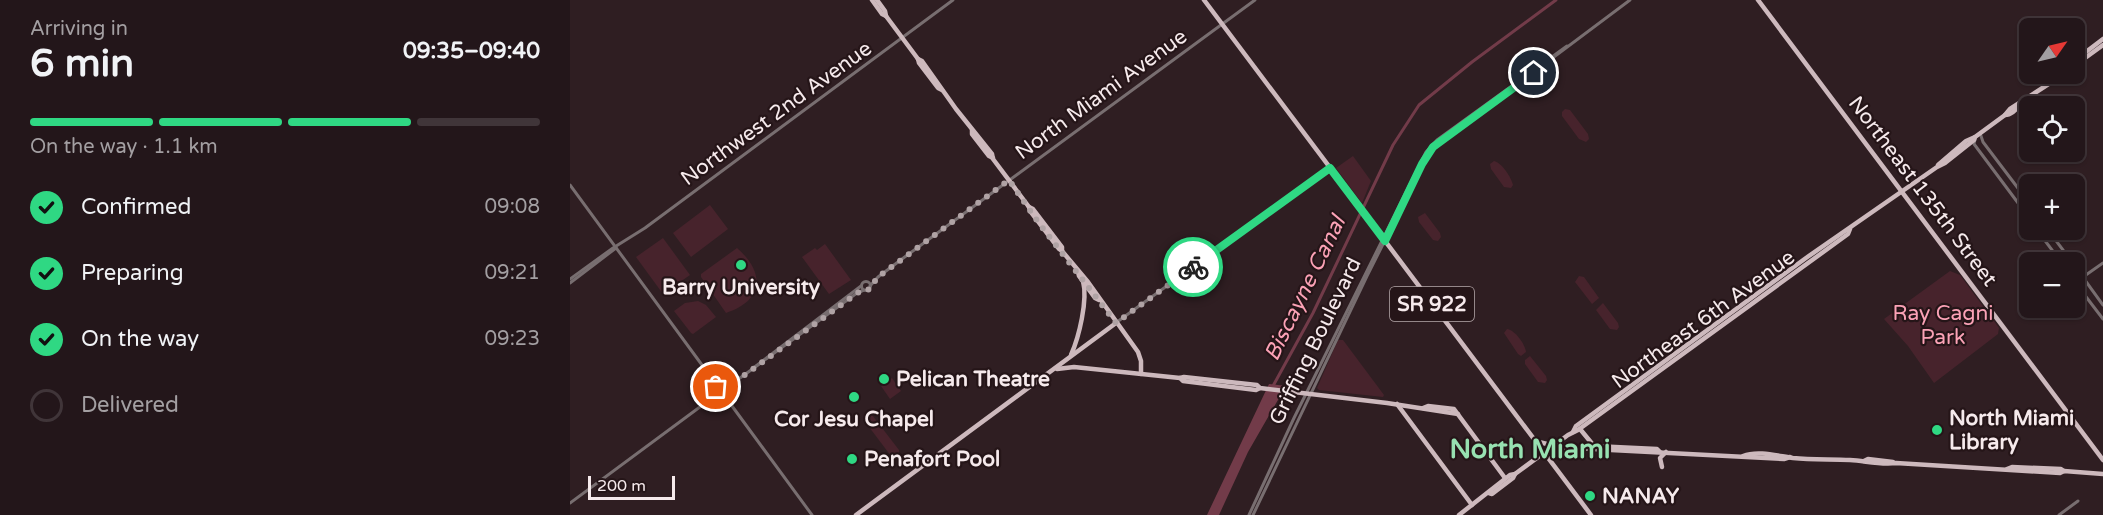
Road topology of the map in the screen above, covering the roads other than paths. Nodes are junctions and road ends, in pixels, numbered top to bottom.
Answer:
1 (872, 0) edge
2 (877, 0) edge
3 (953, 0) edge
4 (1204, 0) edge
5 (1255, 0) edge
6 (1630, 0) edge
7 (1758, 0) edge
8 (886, 16) junction
9 (1222, 24) junction
10 (903, 38) junction
11 (2103, 42) edge
12 (2085, 54) edge
13 (2085, 58) edge
14 (2045, 85) edge
15 (1978, 135) junction
16 (1330, 168) junction
17 (2006, 172) junction
18 (1999, 178) junction
19 (1009, 180) junction
20 (570, 185) edge
21 (2019, 189) edge
22 (1903, 191) junction
23 (2019, 204) edge
24 (1850, 229) junction
25 (1384, 239) junction
26 (2045, 240) edge
27 (1829, 242) junction
28 (2057, 242) joint
29 (2050, 247) junction
30 (616, 248) junction
31 (1825, 250) junction
32 (2054, 252) edge
33 (2064, 252) edge
34 (2103, 263) edge
35 (1078, 272) junction
36 (2085, 276) edge
37 (878, 277) junction
38 (2085, 278) edge
39 (570, 281) edge
40 (1083, 281) junction
41 (867, 282) junction
42 (861, 286) junction
43 (870, 286) junction
44 (864, 290) junction
45 (2085, 295) edge
46 (1099, 300) junction
47 (2103, 305) edge
48 (822, 318) junction
49 (2103, 319) edge
50 (1116, 323) junction
51 (1686, 349) junction
52 (1073, 355) junction
53 (1073, 366) junction
54 (1055, 369) junction
55 (1141, 374) junction
56 (713, 380) junction
57 (735, 382) junction
58 (722, 387) junction
59 (716, 391) junction
60 (723, 394) junction
61 (1309, 394) junction
62 (1620, 395) junction
63 (708, 401) junction
64 (1616, 403) junction
65 (1397, 404) junction
66 (1415, 407) junction
67 (1407, 418) junction
68 (1580, 429) junction
69 (1573, 432) junction
70 (1534, 441) junction
71 (1558, 442) junction
72 (1553, 447) junction
73 (1660, 452) junction
74 (1666, 452) junction
75 (1543, 453) junction
76 (1937, 459) dead end
77 (2103, 460) edge
78 (1864, 461) junction
79 (1896, 463) junction
80 (1932, 465) junction
81 (1662, 467) dead end
82 (2097, 473) junction
83 (1515, 474) junction
84 (2103, 474) edge
85 (1505, 478) junction
86 (1489, 493) junction
87 (2078, 501) dead end
88 (570, 503) edge
89 (1472, 505) junction
90 (812, 515) edge
91 (856, 515) edge
92 (1251, 515) edge
93 (1459, 515) edge
94 (1591, 515) edge
95 (2059, 515) edge

1 - 8 main road
2 - 8 main road
3 - 10 street, Northwest 2nd Avenue
4 - 9 main road, SR 922
5 - 9 street, North Miami Avenue
6 - 25 street, Griffing Boulevard
7 - 22 main road, Northeast 135th Street
8 - 10 main road
9 - 16 main road, SR 922
9 - 19 street, North Miami Avenue
10 - 19 main road
10 - 30 street, Northwest 2nd Avenue
11 - 12 main road
11 - 13 main road
14 - 15 main road, Northeast 6th Avenue
15 - 17 street
15 - 18 street
15 - 22 main road, Northeast 6th Avenue
16 - 25 main road, SR 922
16 - 50 street
17 - 18 street
17 - 21 street
18 - 23 street
19 - 35 main road
19 - 37 street, North Miami Avenue
20 - 30 street
22 - 24 main road, Northeast 6th Avenue
22 - 77 main road, Northeast 135th Street
24 - 27 main road, Northeast 6th Avenue
24 - 31 main road, Northeast 6th Avenue
25 - 61 street, Griffing Boulevard
25 - 70 main road, SR 922
26 - 29 street
27 - 31 main road
27 - 51 main road, Northeast 6th Avenue
28 - 29 street
28 - 33 street
29 - 32 street
30 - 39 street, Northwest 2nd Avenue
30 - 56 street
31 - 51 main road, Northeast 6th Avenue
34 - 36 street
35 - 40 main road
35 - 46 main road
37 - 41 street, North Miami Avenue
37 - 43 street, North Miami Avenue
38 - 47 street
40 - 46 main road
40 - 52 main road
41 - 42 street
41 - 43 street
42 - 44 street
42 - 48 street
43 - 44 street
44 - 48 street
45 - 49 street
46 - 50 main road
48 - 57 street
50 - 52 main road
50 - 55 main road
51 - 62 main road, Northeast 6th Avenue
51 - 64 main road, Northeast 6th Avenue
52 - 53 main road
52 - 54 main road
53 - 54 main road
53 - 55 main road
54 - 91 main road
55 - 61 main road
56 - 58 street
56 - 59 street
57 - 58 street
57 - 60 street
58 - 59 street
58 - 60 street
59 - 60 street
59 - 63 street
60 - 63 street
60 - 90 street
61 - 65 main road
61 - 92 street, Griffing Boulevard
62 - 64 main road
62 - 69 main road, Northeast 6th Avenue
63 - 88 street
64 - 68 main road, Northeast 6th Avenue
65 - 66 main road
65 - 67 main road
66 - 67 main road
66 - 85 main road
67 - 89 main road
68 - 69 main road, Northeast 6th Avenue
68 - 73 main road
69 - 71 main road, Northeast 6th Avenue
70 - 71 main road
70 - 75 main road, SR 922
71 - 72 main road, Northeast 6th Avenue
72 - 73 main road
72 - 75 main road, Northeast 6th Avenue
73 - 74 main road
74 - 78 main road
74 - 81 main road
75 - 83 main road, Northeast 6th Avenue
75 - 94 main road, SR 922
76 - 80 main road
77 - 82 main road
78 - 79 main road
78 - 79 main road
79 - 80 main road
80 - 82 main road
82 - 84 main road
83 - 85 main road, Northeast 6th Avenue
83 - 86 main road, Northeast 6th Avenue
85 - 86 main road, Northeast 6th Avenue
86 - 89 main road, Northeast 6th Avenue
87 - 95 street
89 - 93 main road, Northeast 6th Avenue

